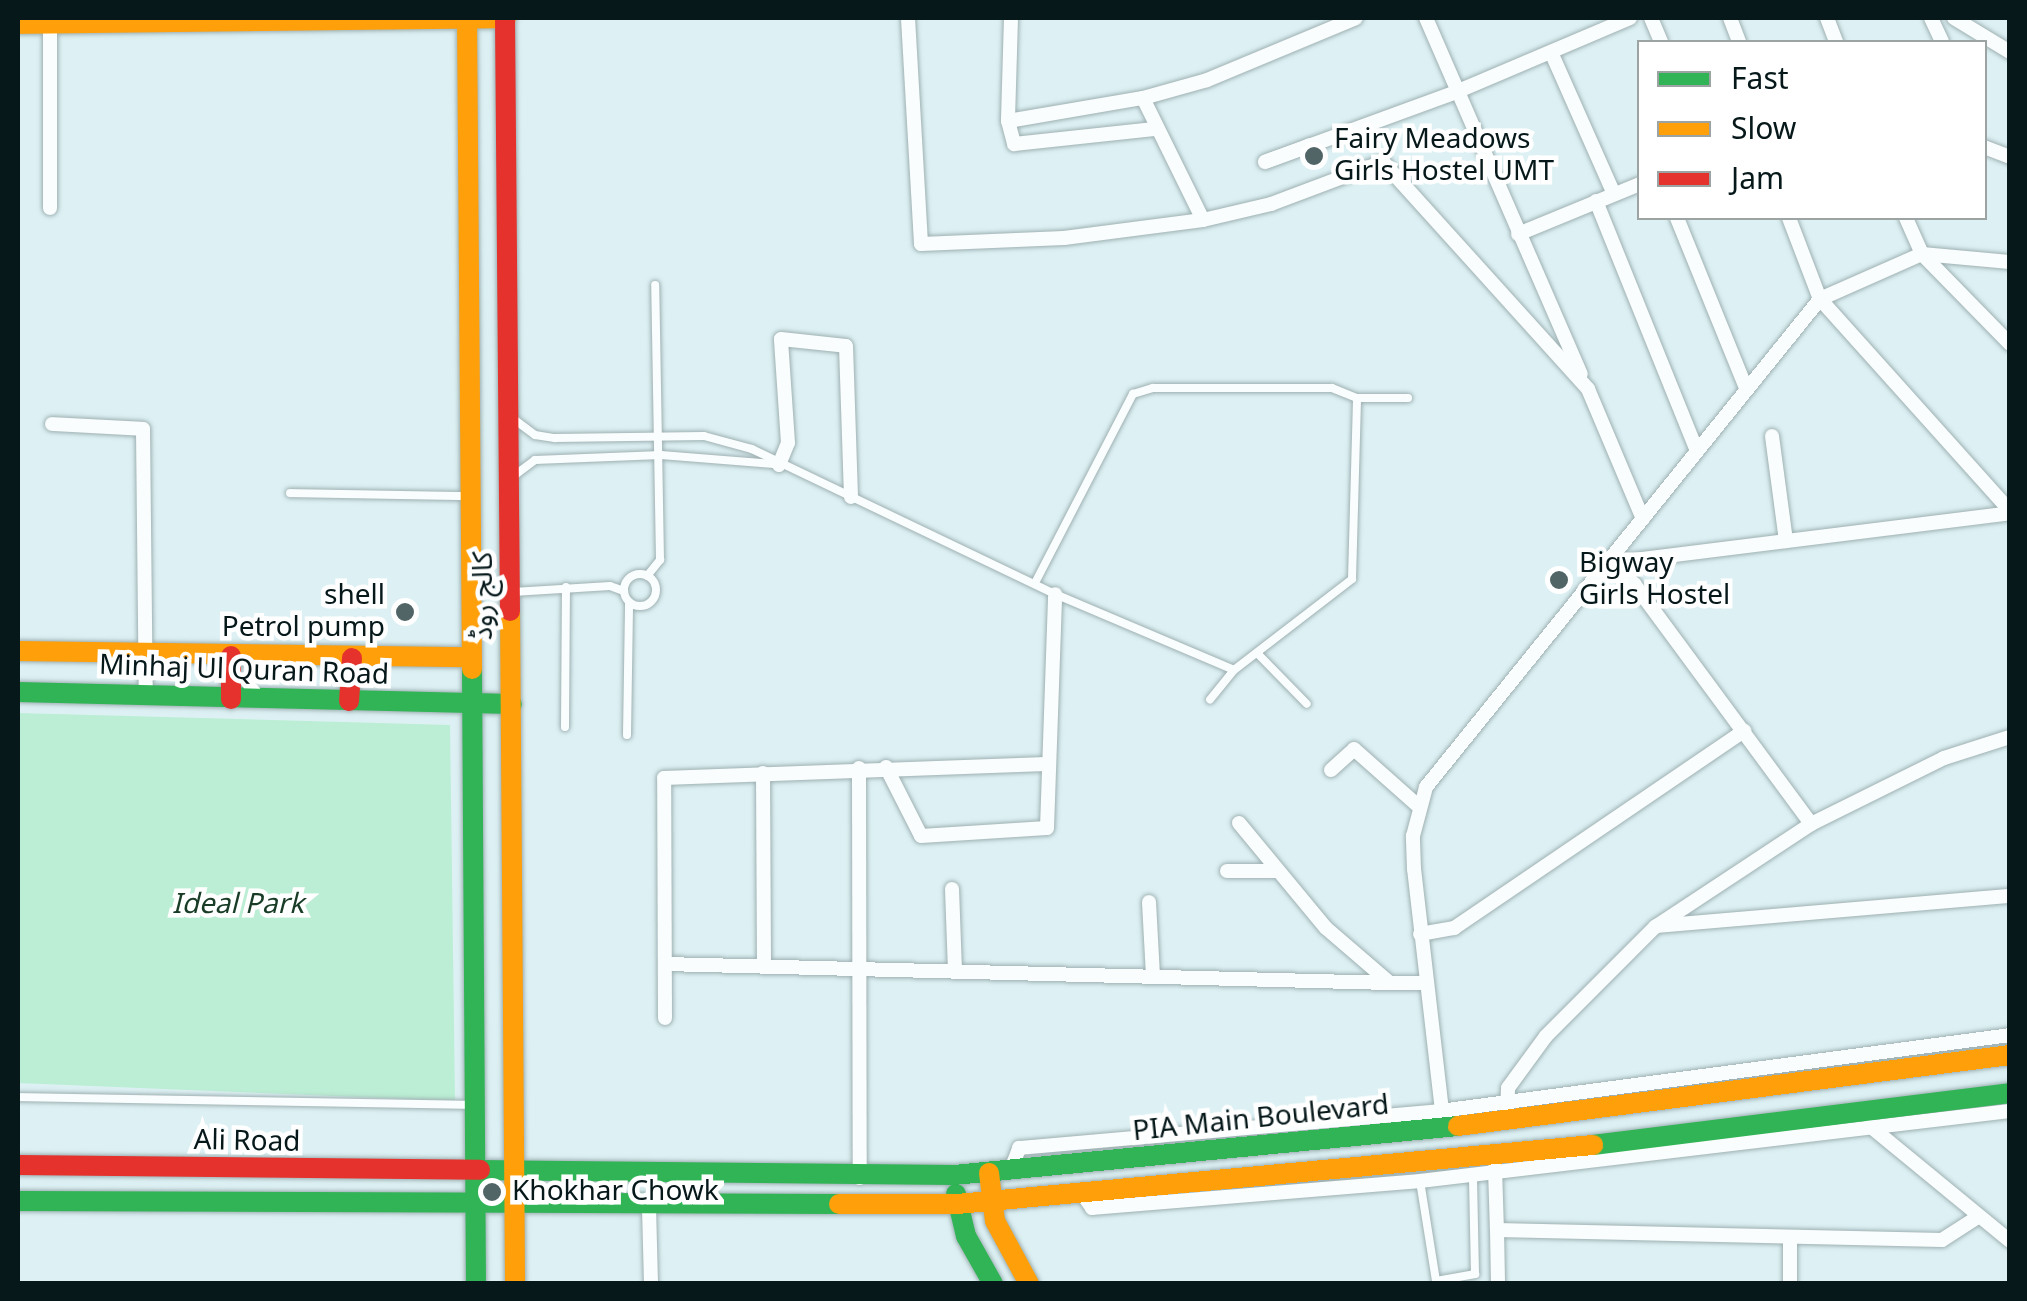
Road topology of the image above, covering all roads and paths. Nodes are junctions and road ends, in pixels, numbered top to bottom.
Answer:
1 (505, 18) edge
2 (908, 18) edge
3 (1011, 18) edge
4 (1356, 18) edge
5 (1426, 18) edge
6 (1630, 18) edge
7 (1954, 18) edge
8 (467, 20) edge
9 (18, 24) edge
10 (50, 25) junction
11 (1551, 52) junction
12 (2010, 52) edge
13 (1456, 92) junction
14 (1143, 98) junction
15 (1008, 120) junction
16 (1154, 129) junction
17 (1987, 144) edge
18 (1310, 145) dead end
19 (2010, 156) edge
20 (1637, 185) edge
21 (1614, 194) junction
22 (1596, 201) junction
23 (50, 208) dead end
24 (1203, 220) junction
25 (1678, 220) edge
26 (1790, 220) edge
27 (1907, 220) edge
28 (1518, 234) junction
29 (1922, 254) junction
30 (2010, 262) edge
31 (655, 285) dead end
32 (1820, 300) junction
33 (2010, 344) edge
34 (1746, 388) junction
35 (1588, 390) junction
36 (1356, 398) junction
37 (1408, 398) dead end
38 (509, 415) junction
39 (52, 424) dead end
40 (660, 436) junction
41 (1772, 436) dead end
42 (1697, 451) junction
43 (661, 455) junction
44 (776, 464) junction
45 (511, 478) junction
46 (290, 494) dead end
47 (468, 496) junction
48 (851, 497) junction
49 (2010, 512) edge
50 (1643, 519) junction
51 (1786, 541) junction
52 (1610, 563) junction
53 (646, 576) junction
54 (1036, 581) junction
55 (566, 586) junction
56 (624, 591) junction
57 (513, 592) junction
58 (1055, 594) junction
59 (630, 603) junction
60 (18, 651) edge
61 (1257, 652) junction
62 (146, 656) junction
63 (230, 656) junction
64 (468, 657) junction
65 (352, 658) junction
66 (1234, 670) junction
67 (18, 692) edge
68 (146, 695) junction
69 (231, 699) junction
70 (1210, 700) dead end
71 (349, 701) junction
72 (470, 704) junction
73 (512, 704) junction
74 (1307, 704) dead end
75 (565, 726) dead end
76 (1744, 731) junction
77 (627, 735) dead end
78 (2010, 737) edge
79 (1046, 764) junction
80 (859, 768) junction
81 (886, 768) junction
82 (1331, 770) dead end
83 (763, 773) junction
84 (1418, 805) junction
85 (1239, 824) dead end
86 (1811, 824) junction
87 (1227, 871) dead end
88 (1276, 871) junction
89 (952, 889) dead end
90 (2010, 896) edge
91 (1150, 902) dead end
92 (1655, 926) junction
93 (1420, 934) junction
94 (665, 964) junction
95 (764, 964) junction
96 (861, 970) junction
97 (955, 972) junction
98 (1153, 976) junction
99 (1390, 983) junction
100 (1422, 983) junction
101 (666, 1018) dead end
102 (2010, 1035) edge
103 (2010, 1056) edge
104 (2010, 1093) edge
105 (18, 1097) edge
106 (474, 1105) junction
107 (1507, 1110) junction
108 (2010, 1111) edge
109 (1442, 1120) junction
110 (1870, 1126) junction
111 (18, 1166) edge
112 (1495, 1166) junction
113 (152, 1168) junction
114 (989, 1173) junction
115 (475, 1174) junction
116 (514, 1174) junction
117 (954, 1176) junction
118 (1473, 1176) junction
119 (860, 1178) junction
120 (1420, 1181) junction
121 (1083, 1195) junction
122 (18, 1201) edge
123 (475, 1201) junction
124 (514, 1202) junction
125 (992, 1202) junction
126 (152, 1203) junction
127 (957, 1204) junction
128 (649, 1207) junction
129 (1976, 1218) junction
130 (1496, 1230) junction
131 (1790, 1238) junction
132 (2010, 1241) edge
133 (476, 1284) edge
134 (515, 1284) edge
135 (651, 1284) edge
136 (992, 1284) edge
137 (1030, 1284) edge
138 (1498, 1284) edge
139 (1790, 1284) edge

1 - 8 main road
1 - 38 main road, کالج روڈ
2 - 24 street
3 - 15 street
4 - 14 street
5 - 13 street
6 - 11 street
7 - 12 street
8 - 10 main road
8 - 47 main road, کالج روڈ
9 - 10 main road
10 - 23 street
11 - 13 street
11 - 21 street
13 - 18 street
13 - 28 street
14 - 15 street
14 - 16 street
15 - 16 street
16 - 24 street
17 - 19 street
20 - 21 street
21 - 22 street
22 - 28 street
22 - 42 street
24 - 35 street
25 - 34 street
26 - 32 street
27 - 29 street
28 - 35 street
29 - 30 street
29 - 32 street
29 - 33 street
31 - 40 lane
32 - 34 street
32 - 49 street
34 - 42 street
35 - 50 street
36 - 37 lane
36 - 54 lane
36 - 61 lane
38 - 40 lane
38 - 45 main road, کالج روڈ
39 - 62 street
40 - 43 lane
40 - 44 lane
41 - 51 street
42 - 50 street
43 - 44 lane
43 - 45 lane
43 - 53 lane
44 - 48 lane
44 - 48 street
45 - 57 main road, کالج روڈ
46 - 47 lane
47 - 64 main road, کالج روڈ
48 - 54 lane
49 - 51 street
50 - 52 street
51 - 52 street
52 - 76 street
52 - 84 street
53 - 56 lane
53 - 59 lane
54 - 58 lane
55 - 56 lane
55 - 57 lane
55 - 75 lane
56 - 59 lane
57 - 73 main road, کالج روڈ
58 - 66 lane
58 - 79 street
59 - 77 lane
60 - 62 main road, Minhaj Ul Quran Road
61 - 66 lane
61 - 74 lane
62 - 63 main road, Minhaj Ul Quran Road
62 - 68 street
63 - 65 main road, Minhaj Ul Quran Road
63 - 69 main road
64 - 65 main road, Minhaj Ul Quran Road
64 - 72 main road, کالج روڈ
65 - 71 main road
66 - 70 lane
67 - 68 main road, Minhaj Ul Quran Road
68 - 69 main road, Minhaj Ul Quran Road
69 - 71 main road, Minhaj Ul Quran Road
71 - 72 main road, Minhaj Ul Quran Road
72 - 73 main road, Minhaj Ul Quran Road
72 - 106 main road, کالج روڈ
73 - 116 main road, کالج روڈ
76 - 86 street
76 - 93 street
78 - 86 street
79 - 81 street
79 - 81 street
80 - 81 street
80 - 83 street
80 - 96 street
82 - 84 street
83 - 94 street
83 - 95 street
84 - 93 street
85 - 88 street
86 - 92 street
87 - 88 street
88 - 99 street
89 - 97 street
90 - 92 street
91 - 98 street
92 - 107 street
93 - 100 street
94 - 95 street
94 - 101 street
95 - 96 street
96 - 97 street
96 - 119 street
97 - 98 street
98 - 99 street
99 - 100 street
100 - 109 street
102 - 107 street
103 - 107 main road, PIA Main Boulevard
104 - 112 main road, PIA Main Boulevard
105 - 106 lane
106 - 115 main road, کالج روڈ
107 - 109 main road, PIA Main Boulevard
108 - 110 street
109 - 114 main road, PIA Main Boulevard
110 - 112 street
110 - 129 street
111 - 113 main road, Ali Road
112 - 118 street
112 - 121 main road, PIA Main Boulevard
112 - 130 street
113 - 115 main road, Ali Road
113 - 126 main road
114 - 117 main road, PIA Main Boulevard
114 - 125 main road
115 - 116 main road, Ali Road
115 - 123 main road, کالج روڈ
116 - 119 main road, PIA Main Boulevard
116 - 124 main road, کالج روڈ
117 - 119 main road, PIA Main Boulevard
117 - 127 main road
118 - 120 street
118 - 120 lane
120 - 121 street
121 - 125 main road, PIA Main Boulevard
122 - 126 main road
123 - 124 main road, PIA Main Boulevard
123 - 126 main road
123 - 133 main road
124 - 128 main road, PIA Main Boulevard
124 - 134 main road
125 - 127 main road, PIA Main Boulevard
125 - 137 main road
127 - 128 main road, PIA Main Boulevard
127 - 136 main road
128 - 135 street
129 - 131 street
129 - 132 street
130 - 131 street
130 - 138 street
131 - 139 street

